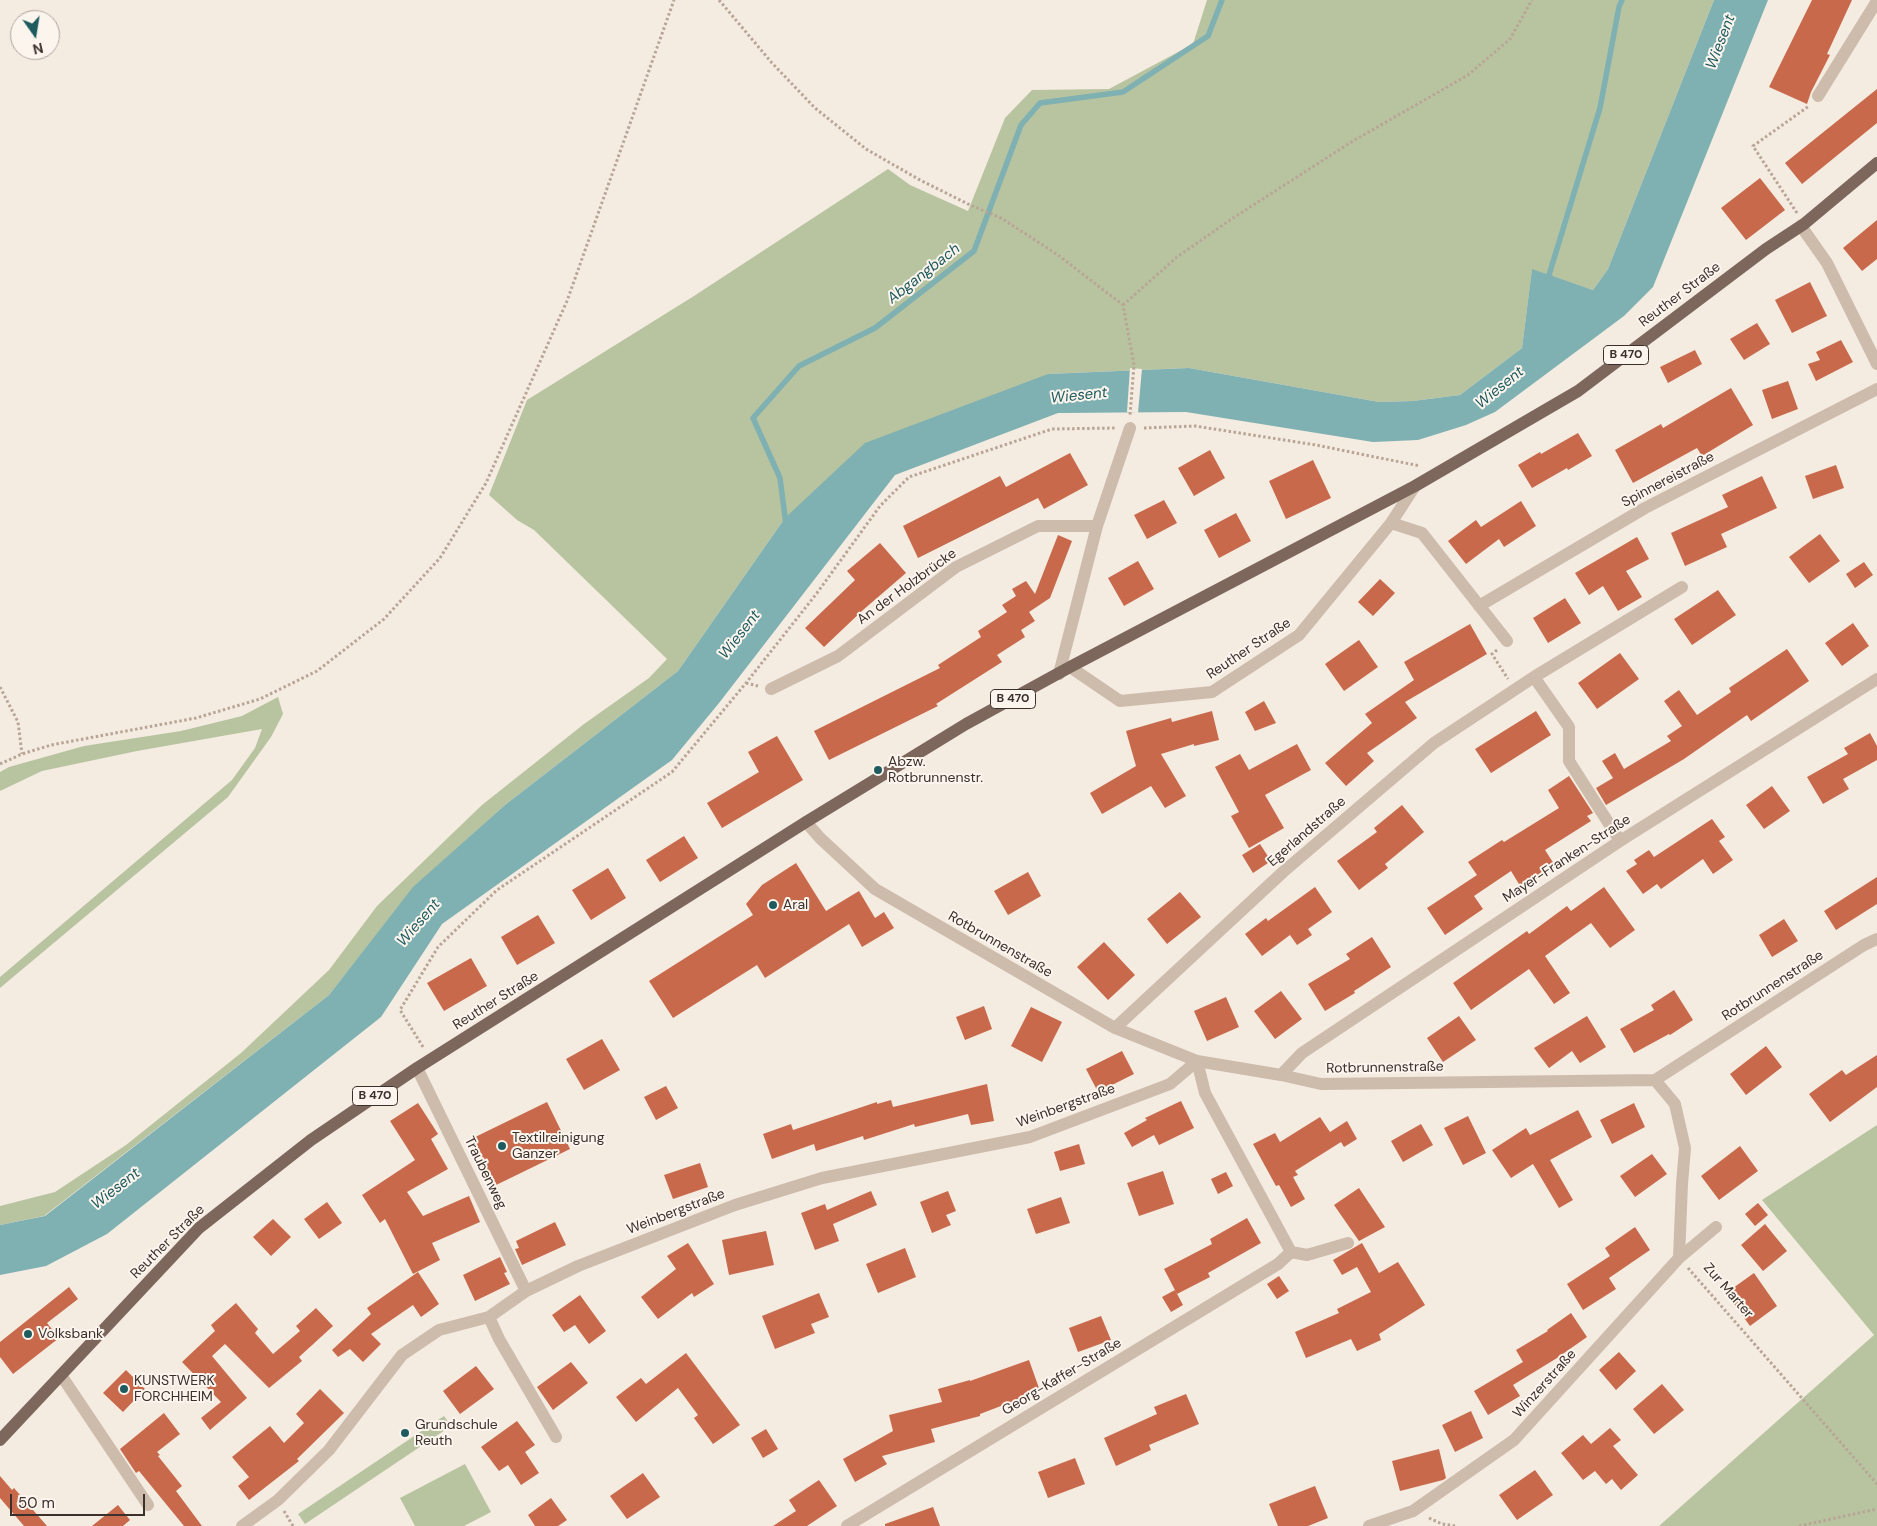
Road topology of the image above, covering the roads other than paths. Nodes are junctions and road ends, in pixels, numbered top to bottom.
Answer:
1 (1877, 1) edge
2 (1818, 96) road end
3 (1877, 163) edge
4 (1802, 225) junction
5 (1877, 364) edge
6 (1877, 389) edge
7 (1130, 423) road end
8 (1415, 486) junction
9 (1391, 523) junction
10 (1097, 526) junction
11 (1682, 587) dead end
12 (1479, 606) junction
13 (1507, 641) road end
14 (1065, 670) junction
15 (1534, 677) junction
16 (1877, 679) edge
17 (771, 689) dead end
18 (806, 822) junction
19 (1620, 841) junction
20 (1877, 939) edge
21 (1115, 1028) junction
22 (1197, 1061) junction
23 (417, 1068) junction
24 (1281, 1075) junction
25 (1655, 1080) junction
26 (1716, 1227) dead end
27 (1348, 1243) dead end
28 (1291, 1252) junction
29 (1679, 1258) junction
30 (526, 1291) junction
31 (489, 1317) junction
32 (61, 1375) junction
33 (556, 1437) dead end
34 (0, 1440) edge
35 (148, 1505) dead end
36 (242, 1526) edge
37 (847, 1526) edge
38 (1369, 1526) edge

1 - 2 street
3 - 4 main road, Reuther Straße / B 470
4 - 5 street
4 - 8 main road, Reuther Straße / B 470
6 - 12 street, Spinnereistraße
7 - 10 street
8 - 9 street, Reuther Straße
8 - 14 main road, Reuther Straße / B 470
9 - 12 street
9 - 14 street, Reuther Straße
10 - 14 street
10 - 17 street, An der Holzbrücke
11 - 15 street, Egerlandstraße
12 - 13 street
14 - 18 main road, Reuther Straße / B 470
15 - 19 street
15 - 21 street, Egerlandstraße
16 - 19 street, Mayer-Franken-Straße
18 - 21 street, Rotbrunnenstraße
18 - 23 main road, Reuther Straße / B 470
19 - 24 street, Mayer-Franken-Straße
20 - 25 street, Rotbrunnenstraße
21 - 22 street, Rotbrunnenstraße
22 - 24 street, Rotbrunnenstraße
22 - 28 street
22 - 30 street, Weinbergstraße
23 - 30 street, Traubenweg
23 - 32 main road, Reuther Straße / B 470
24 - 25 street, Rotbrunnenstraße
25 - 29 street
26 - 29 street, Winzerstraße
27 - 28 street
28 - 37 street, Georg-Kaffer-Straße
29 - 38 street, Winzerstraße
30 - 31 street, Weinbergstraße
31 - 33 street
31 - 36 street, Weinbergstraße
32 - 34 main road, Reuther Straße / B 470
32 - 35 street

